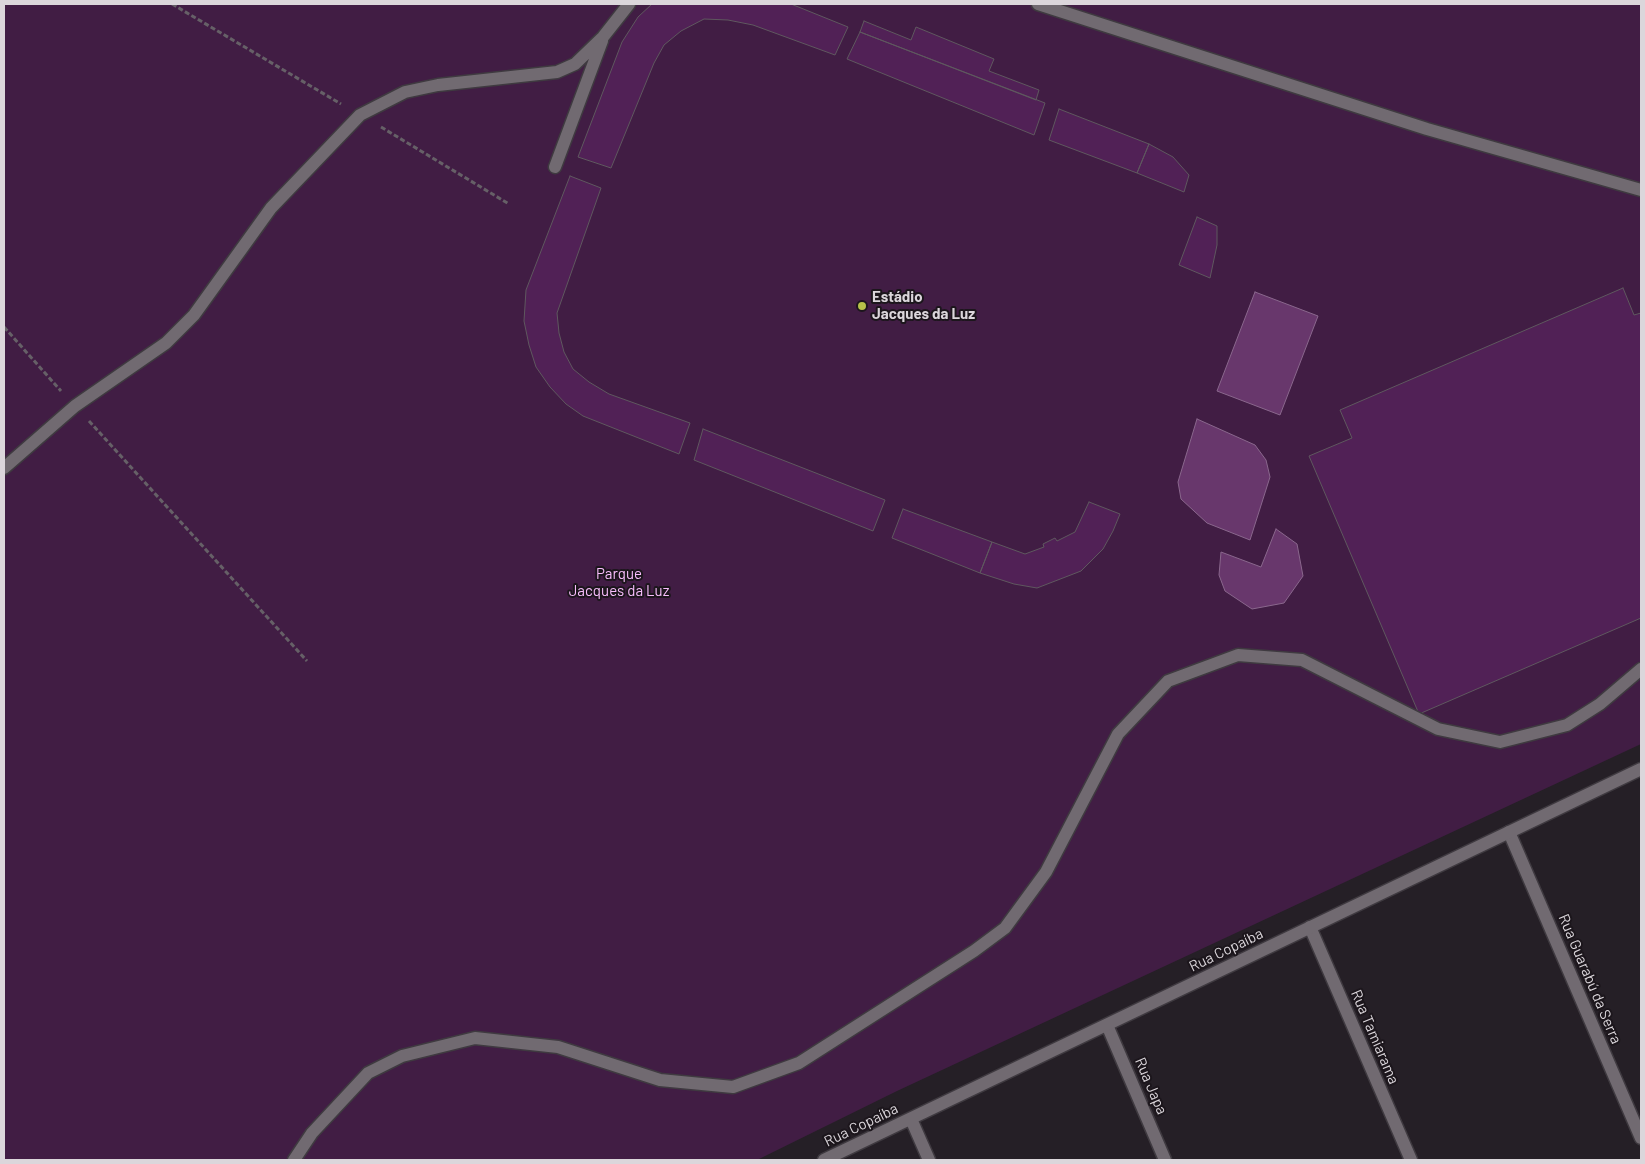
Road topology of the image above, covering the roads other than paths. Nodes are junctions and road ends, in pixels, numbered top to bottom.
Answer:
1 (629, 4) edge
2 (1038, 4) edge
3 (603, 37) junction
4 (555, 167) dead end
5 (1641, 190) edge
6 (4, 468) edge
7 (1641, 669) edge
8 (1641, 769) edge
9 (1509, 832) junction
10 (1310, 927) junction
11 (1107, 1025) junction
12 (911, 1119) junction
13 (1641, 1138) edge
14 (294, 1160) edge
15 (824, 1160) edge
16 (929, 1160) edge
17 (1165, 1160) edge
18 (1411, 1160) edge

1 - 3 street
2 - 5 street
3 - 4 street
3 - 6 street
7 - 14 street
8 - 9 street, Rua Copaíba
9 - 10 street, Rua Copaíba
9 - 13 street, Rua Guarabú da Serra
10 - 11 street, Rua Copaíba
10 - 18 street, Rua Tamiarama
11 - 12 street, Rua Copaíba
11 - 17 street, Rua Japa
12 - 15 street, Rua Copaíba
12 - 16 street

